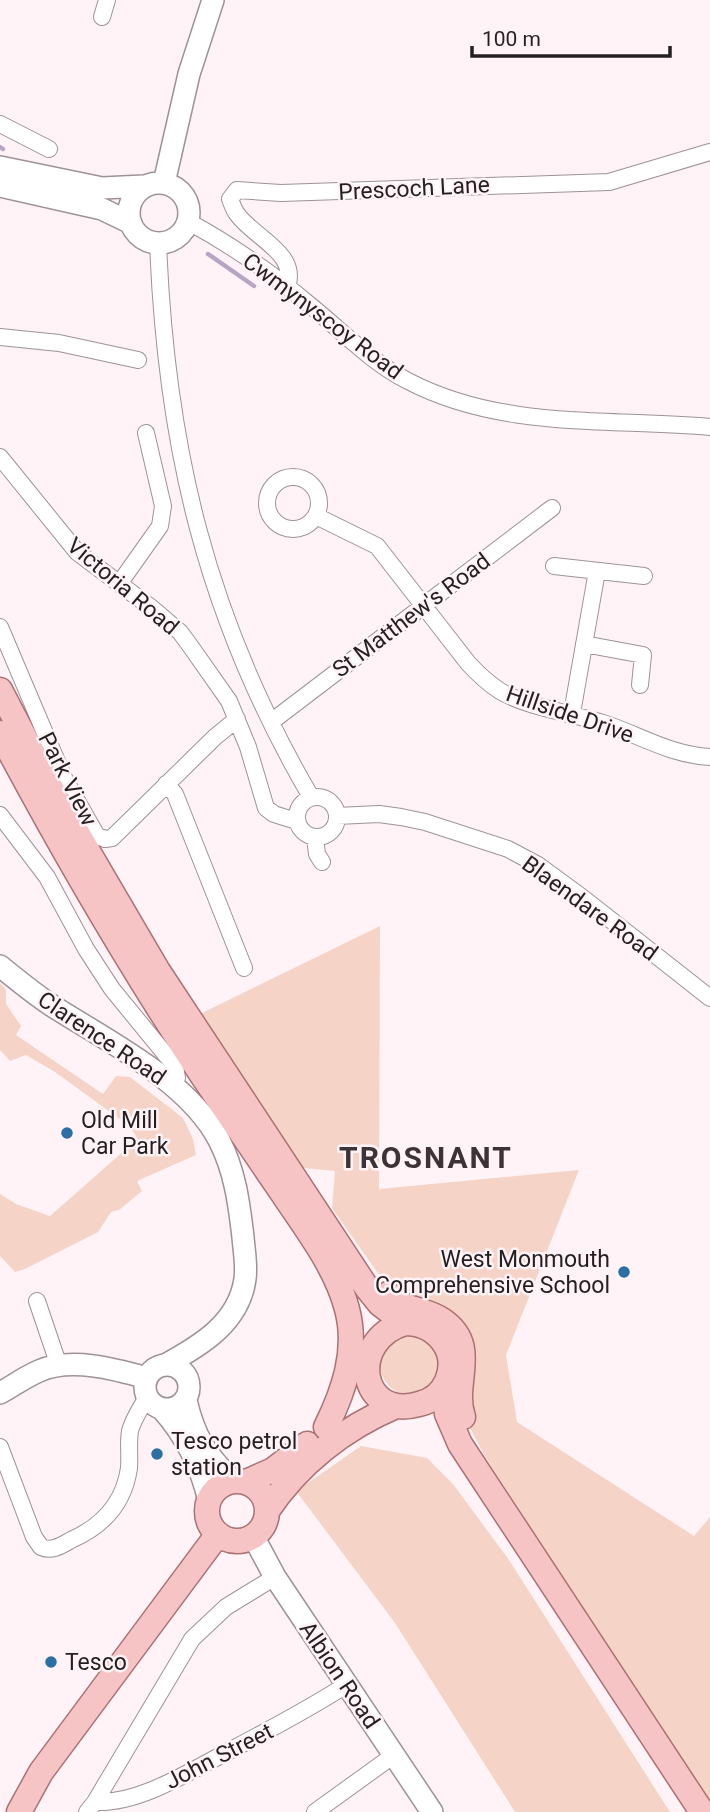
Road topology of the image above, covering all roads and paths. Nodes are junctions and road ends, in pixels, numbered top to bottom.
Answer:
1 (107, 0) edge
2 (213, 0) edge
3 (102, 18) dead end
4 (0, 124) edge
5 (49, 149) dead end
6 (710, 152) edge
7 (0, 167) edge
8 (154, 185) junction
9 (0, 186) edge
10 (189, 222) junction
11 (131, 223) junction
12 (158, 243) junction
13 (287, 287) junction
14 (0, 337) edge
15 (138, 360) dead end
16 (710, 427) edge
17 (146, 433) dead end
18 (0, 457) edge
19 (552, 508) dead end
20 (316, 516) dead end
21 (554, 566) dead end
22 (597, 571) junction
23 (644, 576) dead end
24 (119, 584) junction
25 (424, 605) junction
26 (0, 627) edge
27 (584, 644) junction
28 (640, 685) dead end
29 (2, 692) edge
30 (572, 713) junction
31 (237, 719) junction
32 (271, 722) junction
33 (0, 733) edge
34 (710, 757) edge
35 (0, 758) edge
36 (27, 784) junction
37 (166, 784) junction
38 (311, 797) junction
39 (0, 815) edge
40 (337, 816) junction
41 (296, 821) junction
42 (315, 838) junction
43 (322, 862) dead end
44 (0, 965) edge
45 (244, 968) dead end
46 (710, 998) edge
47 (172, 1086) junction
48 (323, 1235) junction
49 (37, 1301) dead end
50 (405, 1323) junction
51 (204, 1343) junction
52 (165, 1365) junction
53 (59, 1366) junction
54 (366, 1368) junction
55 (444, 1388) junction
56 (187, 1390) junction
57 (0, 1393) edge
58 (151, 1396) junction
59 (399, 1407) junction
60 (326, 1427) junction
61 (460, 1444) junction
62 (0, 1447) edge
63 (239, 1482) junction
64 (489, 1489) junction
65 (209, 1501) junction
66 (267, 1511) junction
67 (218, 1534) junction
68 (253, 1536) junction
69 (275, 1577) junction
70 (346, 1685) junction
71 (394, 1755) junction
72 (91, 1807) edge
73 (19, 1812) edge
74 (315, 1812) edge
75 (432, 1812) edge
76 (702, 1812) edge

1 - 3 street
2 - 8 street
4 - 5 street
6 - 13 street, Prescoch Lane
7 - 8 street
8 - 10 street
8 - 11 street
9 - 11 street
10 - 12 street
10 - 13 street, Cwmynyscoy Road
11 - 12 street
12 - 32 street
13 - 16 street, Cwmynyscoy Road
14 - 15 street
17 - 24 street
18 - 24 street, Victoria Road
19 - 25 street, St Matthew's Road
20 - 25 street, Hillside Drive
21 - 22 street
22 - 23 street
22 - 27 street
24 - 31 street, Victoria Road
25 - 30 street, Hillside Drive
25 - 32 street, St Matthew's Road
26 - 37 street, Park View
27 - 28 street
27 - 30 street
29 - 48 main road
30 - 34 street, Hillside Drive
31 - 37 street, Park View
31 - 41 street, Victoria Road
32 - 38 street
33 - 36 main road
35 - 36 main road
36 - 48 main road
37 - 45 street
38 - 40 street
38 - 41 street
39 - 47 street
40 - 42 street
40 - 46 street, Blaendare Road
41 - 42 street
42 - 43 street
44 - 47 street, Clarence Road
47 - 51 street, Clarence Road
48 - 50 main road
48 - 54 main road
48 - 60 main road
48 - 64 main road
49 - 53 street
50 - 54 main road
50 - 55 main road
51 - 52 street, Clarence Road
51 - 56 street, Clarence Road
52 - 56 street
52 - 58 street
53 - 57 street
53 - 58 street
54 - 59 main road
54 - 60 main road
55 - 59 main road
55 - 61 main road
56 - 58 street
56 - 63 street
58 - 62 street
58 - 65 street
59 - 61 main road
59 - 66 main road
60 - 63 main road
61 - 64 main road
63 - 65 main road
63 - 66 main road
64 - 76 main road
65 - 67 main road
66 - 68 main road
67 - 68 main road
67 - 73 main road
68 - 69 street, Albion Road
69 - 70 street, Albion Road
69 - 72 street
70 - 71 street, Albion Road
70 - 72 street, John Street
71 - 74 street
71 - 75 street, Albion Road

